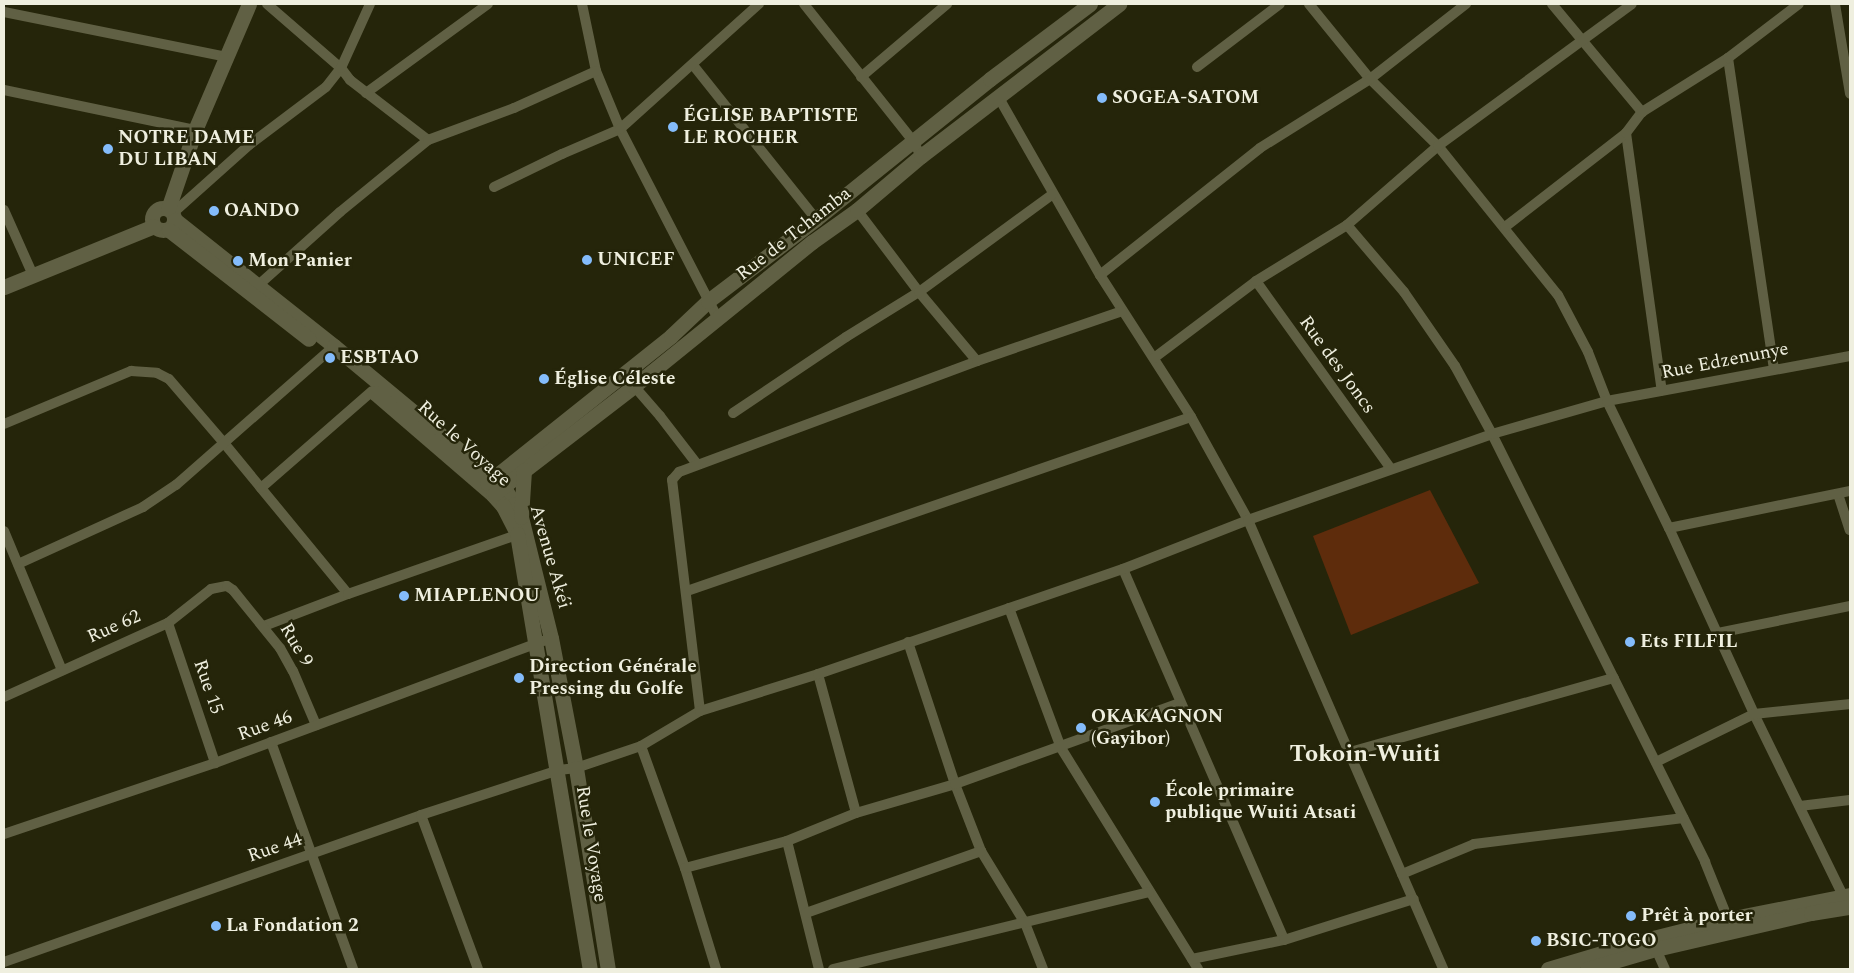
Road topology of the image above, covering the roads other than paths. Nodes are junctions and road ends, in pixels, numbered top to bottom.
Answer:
1 (249, 4) edge
2 (267, 4) edge
3 (370, 4) edge
4 (488, 4) edge
5 (582, 4) edge
6 (759, 4) edge
7 (804, 4) edge
8 (948, 4) edge
9 (1090, 4) edge
10 (1120, 4) edge
11 (1280, 4) edge
12 (1309, 4) edge
13 (1466, 4) edge
14 (1552, 4) edge
15 (1632, 4) edge
16 (1799, 4) edge
17 (1835, 4) edge
18 (4, 12) edge
19 (1583, 41) junction
20 (227, 58) junction
21 (1728, 58) junction
22 (693, 65) junction
23 (1197, 67) dead end
24 (341, 68) junction
25 (596, 71) junction
26 (861, 77) junction
27 (1370, 79) junction
28 (4, 90) edge
29 (366, 93) junction
30 (1850, 94) edge
31 (999, 98) junction
32 (1642, 112) junction
33 (620, 128) junction
34 (195, 130) junction
35 (1626, 133) junction
36 (428, 140) junction
37 (913, 141) junction
38 (1438, 146) junction
39 (921, 156) junction
40 (494, 187) dead end
41 (1053, 194) junction
42 (4, 210) edge
43 (857, 210) junction
44 (816, 219) junction
45 (168, 220) junction
46 (1346, 225) junction
47 (1505, 227) junction
48 (33, 275) junction
49 (1100, 275) junction
50 (1256, 281) junction
51 (4, 287) edge
52 (253, 289) junction
53 (919, 292) junction
54 (708, 301) junction
55 (1122, 311) junction
56 (718, 319) junction
57 (331, 350) junction
58 (1850, 356) edge
59 (1154, 358) junction
60 (977, 361) junction
61 (1774, 370) junction
62 (634, 386) junction
63 (372, 390) junction
64 (1662, 391) junction
65 (1607, 401) junction
66 (733, 413) dead end
67 (1191, 417) junction
68 (4, 424) edge
69 (1492, 434) junction
70 (224, 443) junction
71 (697, 464) junction
72 (1391, 469) junction
73 (524, 470) junction
74 (493, 486) junction
75 (262, 488) junction
76 (1850, 491) edge
77 (1838, 494) junction
78 (521, 517) junction
79 (1248, 520) junction
80 (1669, 528) junction
81 (1850, 530) edge
82 (4, 532) edge
83 (521, 533) junction
84 (18, 564) junction
85 (1123, 569) junction
86 (233, 590) joint
87 (687, 591) junction
88 (348, 594) junction
89 (1850, 606) edge
90 (1010, 608) junction
91 (168, 623) junction
92 (264, 626) junction
93 (1718, 633) junction
94 (551, 638) junction
95 (908, 642) junction
96 (536, 643) junction
97 (62, 670) junction
98 (818, 674) junction
99 (1614, 678) junction
100 (4, 697) edge
101 (1180, 703) junction
102 (1850, 704) edge
103 (700, 711) junction
104 (1754, 714) junction
105 (316, 725) junction
106 (271, 742) junction
107 (641, 746) junction
108 (1061, 748) junction
109 (1350, 752) junction
110 (215, 762) junction
111 (1656, 762) junction
112 (576, 768) junction
113 (558, 770) junction
114 (955, 784) junction
115 (1850, 800) edge
116 (1800, 806) junction
117 (856, 813) junction
118 (421, 815) junction
119 (1683, 818) junction
120 (4, 834) edge
121 (787, 841) junction
122 (981, 851) junction
123 (310, 854) junction
124 (685, 868) junction
125 (1402, 874) junction
126 (1149, 892) junction
127 (1414, 899) junction
128 (1848, 899) edge
129 (806, 913) junction
130 (1728, 920) junction
131 (1025, 923) junction
132 (1284, 940) junction
133 (1656, 949) junction
134 (1192, 959) junction
135 (4, 962) edge
136 (352, 967) edge
137 (340, 969) edge
138 (478, 969) edge
139 (590, 969) edge
140 (608, 969) edge
141 (716, 969) edge
142 (819, 969) edge
143 (833, 969) edge
144 (1043, 969) edge
145 (1198, 969) edge
146 (1443, 969) edge
147 (1548, 969) edge
148 (1587, 969) edge
149 (1665, 969) edge

1 - 20 main road
2 - 24 street
3 - 24 street
4 - 29 street
5 - 25 street
6 - 22 street
7 - 26 street
8 - 26 street
9 - 37 main road, Rue de Tchamba
10 - 31 main road, Rue de Tchamba
11 - 23 street
12 - 27 street
13 - 27 street
14 - 19 street
15 - 19 street
16 - 21 street
17 - 30 street
18 - 20 street
19 - 32 street
19 - 38 street
20 - 34 main road
21 - 32 street
21 - 61 street
22 - 33 street
22 - 44 street
24 - 29 street
24 - 45 street
25 - 33 street
25 - 36 street
26 - 37 street
27 - 38 street
27 - 49 street
28 - 34 street
29 - 36 street
31 - 39 main road, Rue de Tchamba
31 - 41 street
32 - 35 street
33 - 40 street
33 - 54 street
34 - 45 main road
35 - 47 street
35 - 64 street
36 - 52 street
37 - 39 street
37 - 44 main road, Rue de Tchamba
38 - 46 street
38 - 47 street
39 - 43 main road, Rue de Tchamba
41 - 49 street
41 - 53 street
42 - 48 street
43 - 53 street
43 - 56 main road, Rue de Tchamba
44 - 54 main road, Rue de Tchamba
45 - 48 main road
45 - 52 main road, Rue le Voyage
46 - 50 street
46 - 69 street
47 - 65 street
48 - 51 main road
49 - 55 street
50 - 59 street
50 - 72 street, Rue des Joncs
52 - 57 main road, Rue le Voyage
53 - 60 street
53 - 66 street
54 - 56 street
54 - 74 main road, Rue de Tchamba
55 - 59 street
55 - 60 street
56 - 62 main road, Rue de Tchamba
57 - 63 main road, Rue le Voyage
57 - 70 street
57 - 74 main road, Avenue Akéi
58 - 61 street, Rue Edzenunye
59 - 67 street
60 - 71 street
61 - 64 street, Rue Edzenunye
62 - 71 street
62 - 73 main road, Rue de Tchamba
63 - 74 main road, Rue le Voyage
63 - 75 street
64 - 65 street, Rue Edzenunye
65 - 69 street, Rue Edzenunye
65 - 80 street
67 - 79 street
67 - 87 street
68 - 70 street
69 - 72 street, Rue Edzenunye
69 - 99 street
70 - 75 street
70 - 84 street
71 - 87 street
72 - 79 street, Rue Edzenunye
73 - 74 main road, Rue de Tchamba
73 - 78 main road
74 - 78 main road, Avenue Akéi
74 - 83 main road, Rue le Voyage
75 - 88 street
76 - 77 street
77 - 80 street
77 - 81 street
78 - 83 main road, Avenue Akéi
79 - 85 street, Rue Edzenunye
79 - 109 street
80 - 93 street
82 - 84 street
83 - 88 street
83 - 94 main road, Avenue Akéi
83 - 96 main road, Rue le Voyage
84 - 97 street
85 - 90 street, Rue 44
85 - 101 street
86 - 91 street, Rue 62
86 - 92 street, Rue 9
87 - 103 street
88 - 92 street
89 - 93 street
90 - 95 street, Rue 44
90 - 108 street
91 - 97 street, Rue 62
91 - 110 street, Rue 15
92 - 105 street, Rue 9
93 - 104 street
94 - 96 street, Rue 46
94 - 112 main road, Avenue Akéi
95 - 98 street, Rue 44
95 - 114 street
96 - 105 street, Rue 46
96 - 113 main road, Rue le Voyage
97 - 100 street, Rue 62
98 - 103 street, Rue 44
98 - 117 street
99 - 109 street
99 - 111 street
101 - 108 street
101 - 132 street
102 - 104 street
103 - 107 street, Rue 44
104 - 111 street
104 - 116 street
105 - 106 street, Rue 46
106 - 110 street, Rue 46
106 - 123 street
107 - 112 street, Rue 44
107 - 124 street
108 - 114 street
108 - 126 street
109 - 125 street
110 - 120 street, Rue 46
111 - 119 street
112 - 113 street, Rue 44
112 - 140 main road, Avenue Akéi
113 - 118 street, Rue 44
113 - 139 main road, Rue le Voyage
114 - 117 street
114 - 122 street
115 - 116 street
116 - 128 street
117 - 121 street
118 - 123 street, Rue 44
118 - 138 street
119 - 125 street
119 - 130 street
121 - 124 street
121 - 129 street
122 - 129 street
122 - 131 street
123 - 135 street, Rue 44
123 - 136 street
124 - 141 street
125 - 127 street
126 - 131 street
126 - 134 street
127 - 132 street
127 - 146 street
128 - 130 main road
128 - 133 main road
129 - 142 street
130 - 147 main road
131 - 143 street
131 - 144 street
132 - 134 street
133 - 148 main road
133 - 149 street
134 - 145 street
136 - 137 street

